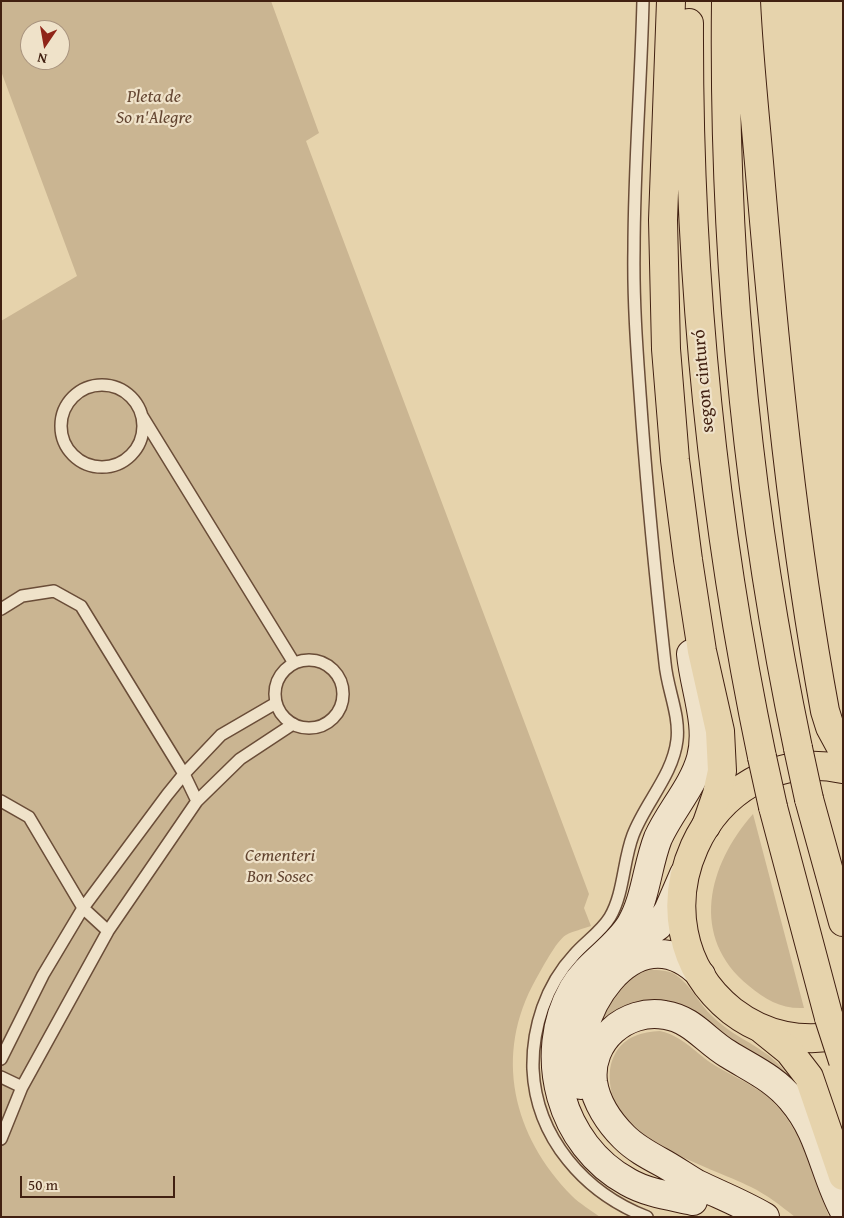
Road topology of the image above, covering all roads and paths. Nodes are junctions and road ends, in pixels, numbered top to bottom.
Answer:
1 (643, 1) edge
2 (671, 1) edge
3 (689, 1) edge
4 (726, 1) edge
5 (746, 1) edge
6 (142, 416) junction
7 (688, 560) junction
8 (1, 609) edge
9 (294, 663) junction
10 (276, 703) junction
11 (293, 724) junction
12 (843, 751) edge
13 (843, 770) edge
14 (184, 774) junction
15 (1, 801) edge
16 (197, 801) junction
17 (706, 826) junction
18 (686, 870) junction
19 (83, 908) junction
20 (843, 922) edge
21 (108, 930) junction
22 (701, 975) junction
23 (836, 1027) edge
24 (763, 1030) junction
25 (1, 1059) edge
26 (843, 1061) edge
27 (1, 1077) edge
28 (22, 1087) junction
29 (1, 1139) edge
30 (843, 1176) edge
31 (695, 1192) junction
32 (843, 1209) edge
33 (647, 1217) edge
34 (728, 1217) edge
35 (765, 1217) edge

1 - 33 lane
2 - 7 main road
3 - 23 main road, segon cinturó, bridge
4 - 20 main road, segon cinturó, bridge
5 - 12 main road
6 - 6 lane
6 - 9 lane
7 - 17 main road
7 - 31 street
8 - 14 lane
9 - 10 lane
9 - 11 lane
10 - 11 lane
10 - 14 lane
11 - 16 lane
13 - 17 main road
14 - 16 lane
14 - 19 lane
15 - 19 lane
16 - 21 lane
17 - 18 main road
18 - 22 main road
18 - 31 street
19 - 21 lane
19 - 25 lane
21 - 28 lane
22 - 24 main road
22 - 31 street
23 - 24 main road
23 - 26 main road, segon cinturó, bridge
24 - 30 main road
27 - 28 lane
28 - 29 lane
31 - 32 street
31 - 34 street
31 - 35 street

